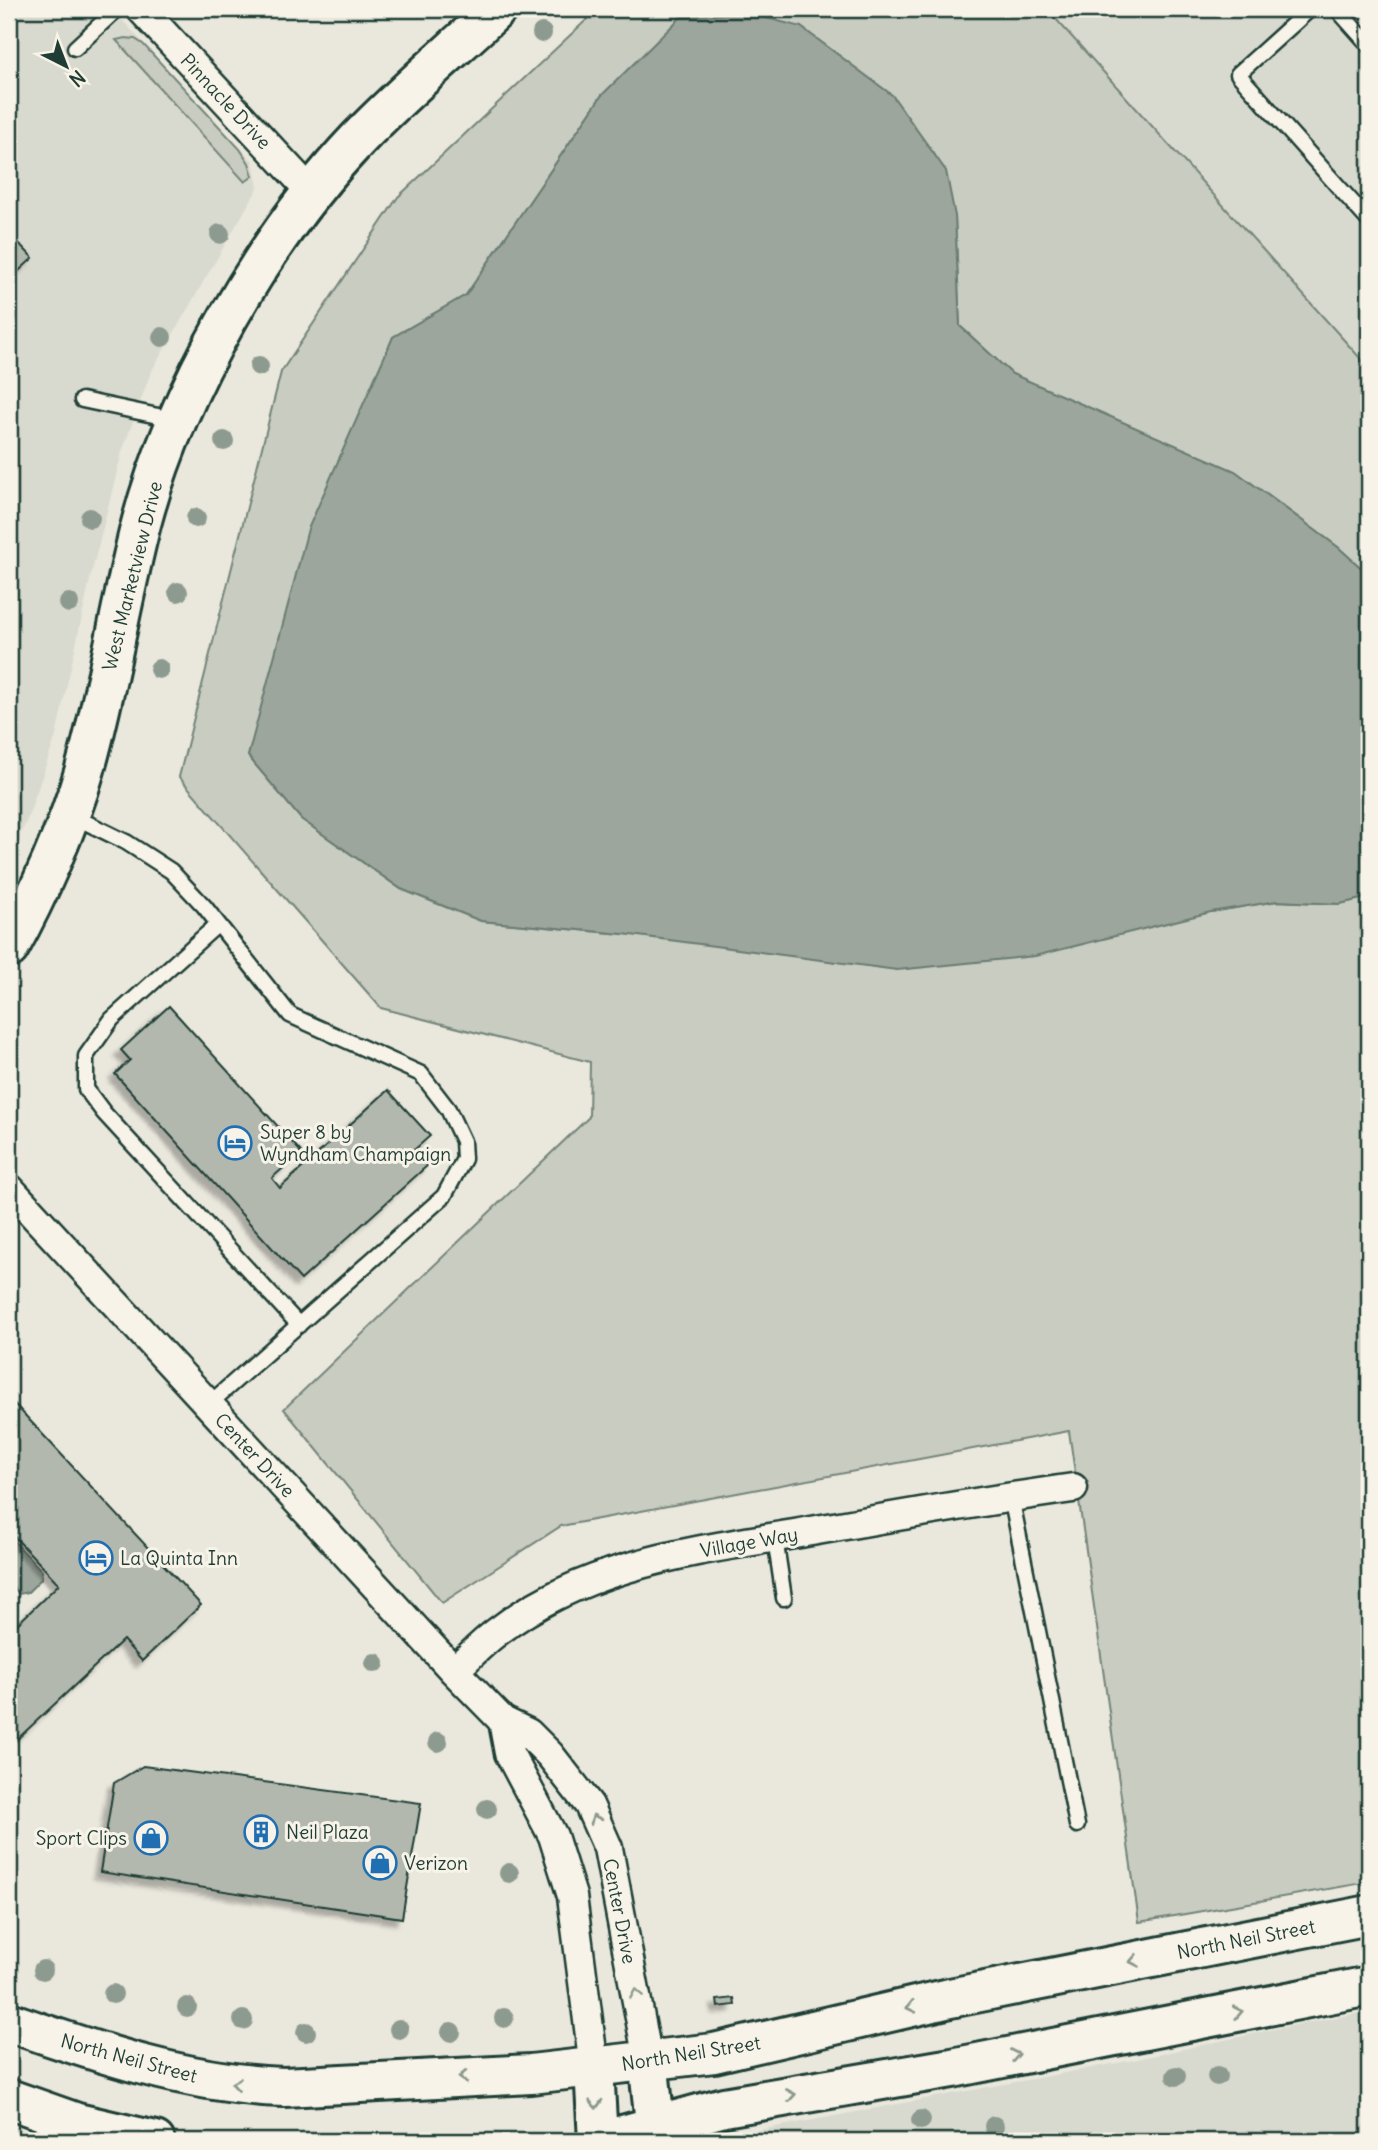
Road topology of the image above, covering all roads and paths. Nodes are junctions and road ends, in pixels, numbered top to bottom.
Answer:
1 (117, 9) edge
2 (141, 9) edge
3 (497, 9) edge
4 (1310, 9) edge
5 (1337, 9) edge
6 (1369, 46) edge
7 (75, 48) dead end
8 (312, 193) junction
9 (1369, 220) edge
10 (82, 400) dead end
11 (178, 420) junction
12 (69, 814) junction
13 (218, 924) junction
14 (9, 948) edge
15 (9, 1188) edge
16 (299, 1325) junction
17 (208, 1405) junction
18 (1073, 1488) dead end
19 (1011, 1497) junction
20 (775, 1538) junction
21 (784, 1598) dead end
22 (454, 1671) junction
23 (503, 1721) junction
24 (1077, 1825) dead end
25 (1369, 1915) edge
26 (1369, 1986) edge
27 (9, 2022) edge
28 (648, 2060) junction
29 (594, 2067) junction
30 (9, 2099) edge
31 (656, 2134) edge
32 (155, 2141) edge
33 (599, 2141) edge

1 - 7 lane
2 - 8 street, Pinnacle Drive
3 - 8 main road, West Marketview Drive
4 - 9 lane
5 - 6 lane
8 - 11 main road, West Marketview Drive
10 - 11 lane
11 - 12 main road, West Marketview Drive
12 - 13 lane
12 - 14 main road, West Marketview Drive
13 - 16 lane
13 - 16 lane
15 - 17 street, Center Drive
16 - 17 lane
17 - 22 street, Center Drive
18 - 19 street, Village Way
19 - 20 street, Village Way
19 - 24 lane
20 - 21 lane
20 - 22 street, Village Way
22 - 23 street, Center Drive
28 -> 23 street, Center Drive
23 - 29 street
25 -> 28 main road, North Neil Street
31 -> 26 main road
29 -> 27 main road, North Neil Street
28 - 29 main road, North Neil Street
28 - 31 main road, Center Drive
29 -> 33 main road
30 - 32 main road
31 - 33 main road

